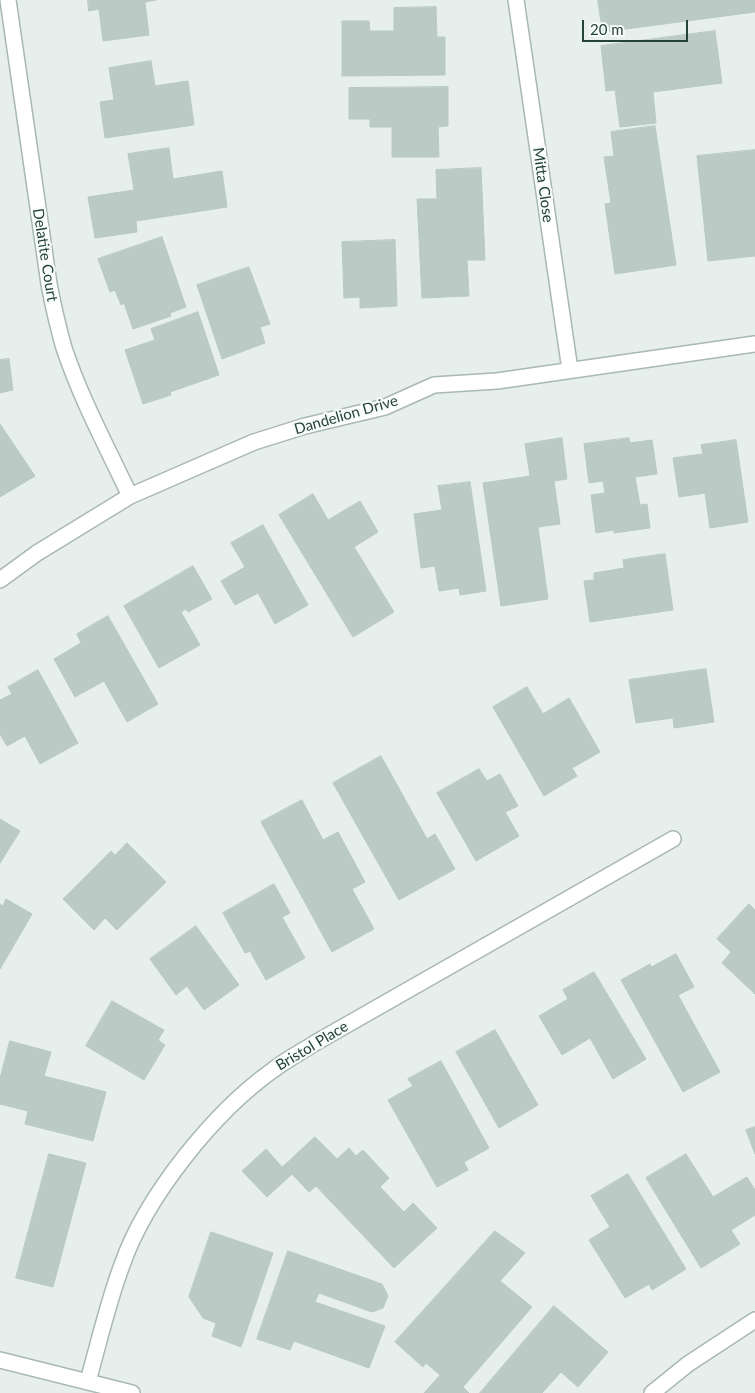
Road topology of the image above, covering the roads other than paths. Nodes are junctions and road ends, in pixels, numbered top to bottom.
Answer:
1 (8, 0) edge
2 (516, 0) edge
3 (755, 344) edge
4 (570, 370) junction
5 (130, 496) junction
6 (0, 580) edge
7 (673, 839) dead end
8 (755, 1320) edge
9 (0, 1360) edge
10 (88, 1381) junction
11 (132, 1393) edge
12 (652, 1393) edge

1 - 5 street, Delatite Court
2 - 4 street, Mitta Close
3 - 4 street, Dandelion Drive
4 - 5 street, Dandelion Drive
5 - 6 street, Dandelion Drive
7 - 10 street, Bristol Place
8 - 12 street
9 - 10 street
10 - 11 street

